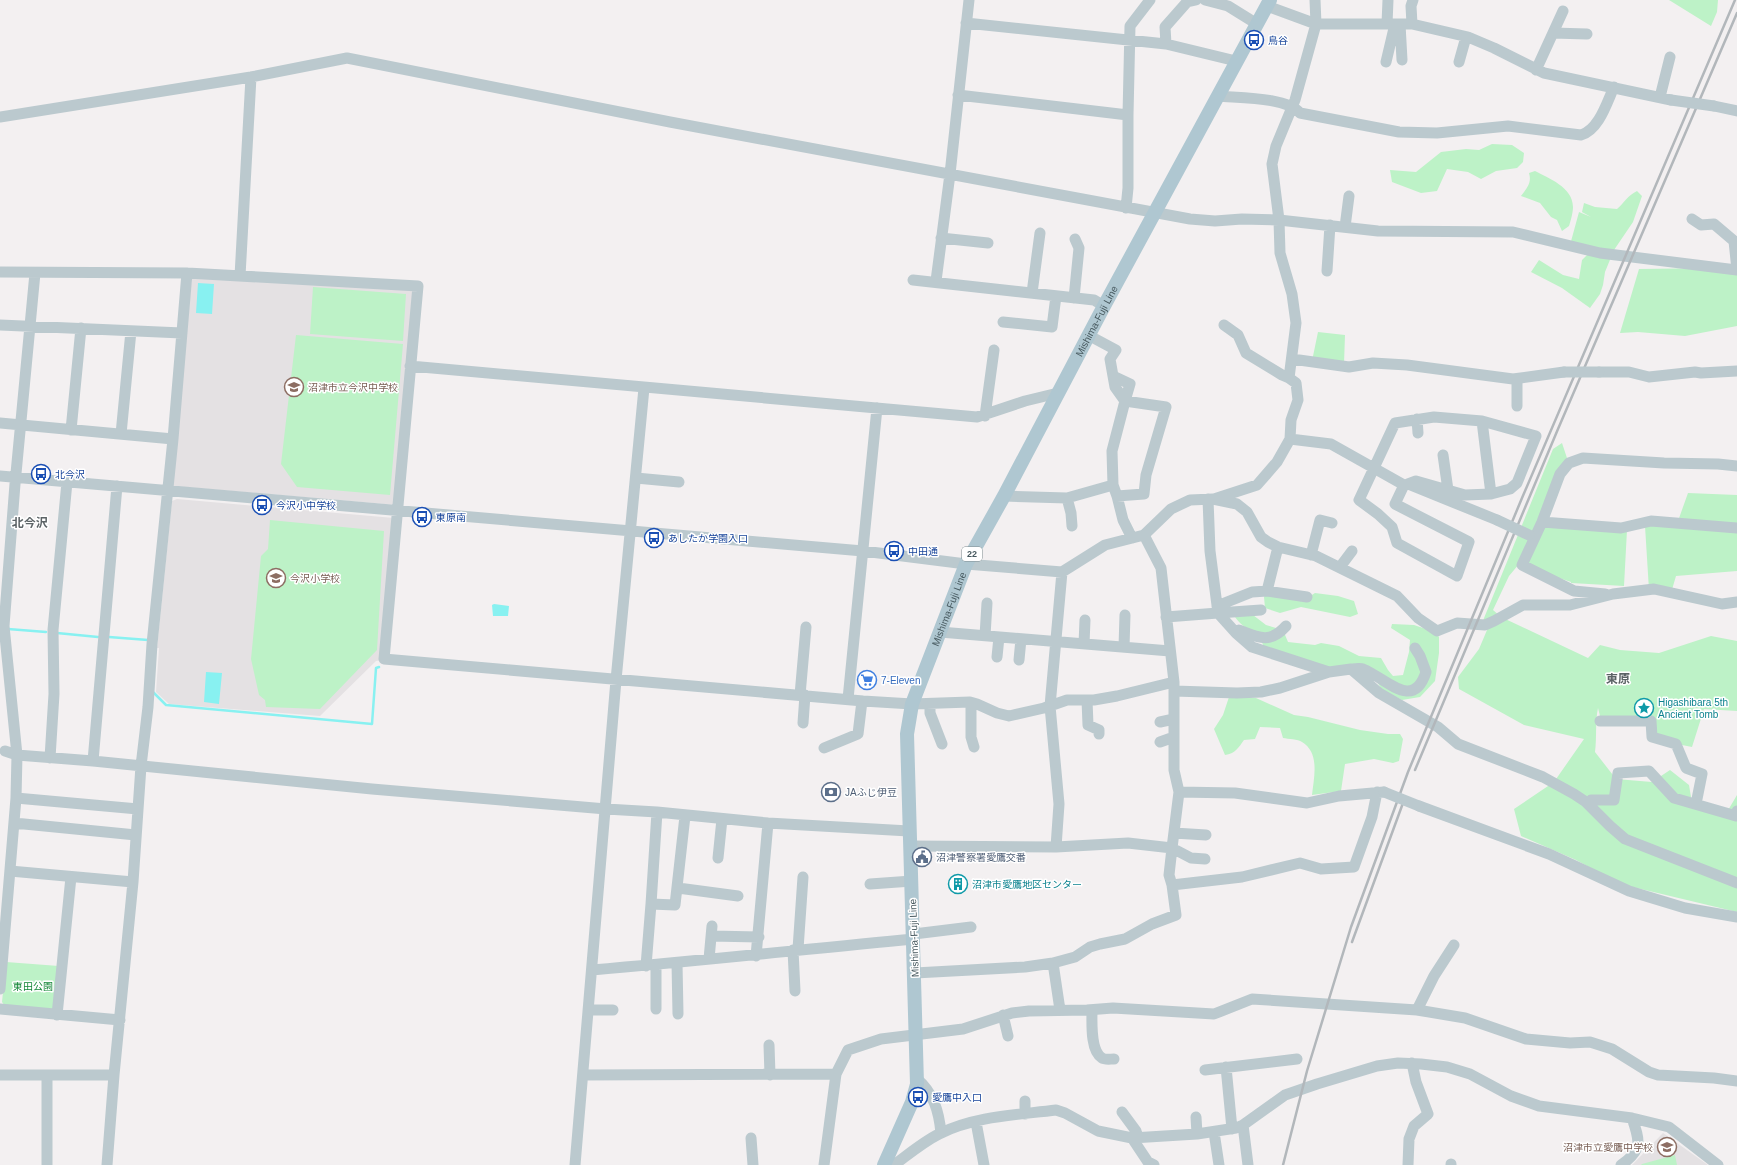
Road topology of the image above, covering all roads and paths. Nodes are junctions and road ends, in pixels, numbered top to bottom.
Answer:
1 (969, 0) edge
2 (1150, 0) edge
3 (1196, 0) edge
4 (1205, 0) edge
5 (1315, 0) edge
6 (1388, 0) edge
7 (1413, 0) edge
8 (1268, 3) edge
9 (1563, 11) dead end
10 (966, 23) junction
11 (1257, 24) junction
12 (1316, 24) junction
13 (1394, 24) junction
14 (1412, 24) junction
15 (1553, 33) junction
16 (1587, 34) dead end
17 (1466, 37) junction
18 (1130, 40) junction
19 (1166, 44) junction
20 (1670, 57) dead end
21 (1402, 60) dead end
22 (1236, 61) junction
23 (1386, 62) dead end
24 (1459, 62) dead end
25 (1536, 70) junction
26 (251, 77) junction
27 (1614, 87) junction
28 (958, 95) junction
29 (1218, 96) junction
30 (1665, 98) junction
31 (1292, 107) junction
32 (1737, 111) edge
33 (1128, 115) junction
34 (0, 117) edge
35 (950, 174) junction
36 (1349, 196) dead end
37 (1126, 208) junction
38 (1154, 214) junction
39 (1692, 219) dead end
40 (1279, 220) junction
41 (1330, 225) junction
42 (1345, 227) junction
43 (1040, 233) dead end
44 (942, 238) junction
45 (1075, 239) dead end
46 (988, 244) dead end
47 (1737, 270) edge
48 (1326, 271) dead end
49 (0, 272) edge
50 (35, 273) junction
51 (187, 273) junction
52 (240, 276) junction
53 (913, 280) dead end
54 (936, 281) junction
55 (1032, 293) junction
56 (1056, 296) junction
57 (1074, 298) junction
58 (1104, 306) junction
59 (1002, 322) dead end
60 (0, 324) edge
61 (1224, 325) dead end
62 (30, 326) junction
63 (81, 328) junction
64 (131, 331) junction
65 (182, 333) junction
66 (1088, 335) junction
67 (994, 350) dead end
68 (1292, 359) junction
69 (410, 366) junction
70 (1737, 372) edge
71 (1289, 378) junction
72 (1517, 379) junction
73 (644, 388) junction
74 (1058, 393) junction
75 (1125, 401) junction
76 (1517, 406) dead end
77 (876, 408) junction
78 (985, 416) junction
79 (1417, 419) junction
80 (1482, 421) junction
81 (0, 423) edge
82 (21, 425) junction
83 (71, 430) junction
84 (1418, 433) dead end
85 (121, 434) junction
86 (1290, 438) junction
87 (173, 439) junction
88 (1443, 455) dead end
89 (1737, 466) edge
90 (1374, 468) junction
91 (0, 476) edge
92 (16, 477) junction
93 (636, 478) junction
94 (67, 482) junction
95 (679, 482) dead end
96 (1406, 484) junction
97 (1113, 485) junction
98 (116, 486) junction
99 (1448, 490) junction
100 (167, 491) junction
101 (1491, 494) junction
102 (1004, 496) junction
103 (1117, 496) junction
104 (1067, 498) junction
105 (1211, 499) junction
106 (399, 511) junction
107 (1542, 522) junction
108 (1332, 523) dead end
109 (1072, 526) dead end
110 (1737, 528) edge
111 (629, 531) junction
112 (1144, 535) junction
113 (1532, 536) junction
114 (1132, 538) junction
115 (1278, 547) junction
116 (863, 551) junction
117 (1352, 551) dead end
118 (1311, 555) junction
119 (966, 564) junction
120 (1340, 567) junction
121 (1062, 572) junction
122 (1267, 591) junction
123 (1613, 594) junction
124 (1307, 597) dead end
125 (1737, 602) edge
126 (987, 603) dead end
127 (1217, 610) junction
128 (1261, 610) dead end
129 (1125, 615) dead end
130 (1166, 618) junction
131 (1085, 620) dead end
132 (1286, 626) dead end
133 (806, 627) dead end
134 (940, 632) junction
135 (1236, 633) junction
136 (985, 636) junction
137 (999, 637) junction
138 (1021, 638) junction
139 (1056, 641) junction
140 (1084, 644) junction
141 (1124, 647) junction
142 (1415, 648) dead end
143 (1170, 651) junction
144 (997, 657) dead end
145 (1019, 660) dead end
146 (1351, 669) junction
147 (1329, 672) junction
148 (616, 680) junction
149 (1174, 686) junction
150 (802, 695) junction
151 (848, 699) junction
152 (1087, 700) junction
153 (862, 701) junction
154 (971, 703) junction
155 (912, 704) junction
156 (930, 704) junction
157 (1050, 706) junction
158 (1174, 719) junction
159 (1600, 721) dead end
160 (1160, 722) dead end
161 (803, 723) dead end
162 (1099, 734) dead end
163 (1174, 737) junction
164 (1160, 742) dead end
165 (942, 744) dead end
166 (974, 747) dead end
167 (824, 748) dead end
168 (5, 751) dead end
169 (17, 755) junction
170 (50, 758) junction
171 (93, 761) junction
172 (141, 766) junction
173 (1179, 792) junction
174 (1380, 792) junction
175 (16, 798) junction
176 (1588, 804) junction
177 (1696, 804) junction
178 (138, 809) junction
179 (606, 809) junction
180 (1737, 811) edge
181 (657, 812) junction
182 (685, 816) junction
183 (722, 820) junction
184 (14, 823) junction
185 (768, 823) junction
186 (910, 831) junction
187 (1174, 833) junction
188 (136, 835) junction
189 (1206, 835) dead end
190 (910, 846) junction
191 (1056, 847) junction
192 (1172, 848) junction
193 (718, 858) dead end
194 (1205, 859) dead end
195 (10, 871) junction
196 (71, 877) junction
197 (803, 877) dead end
198 (912, 881) junction
199 (133, 882) junction
200 (1737, 883) edge
201 (870, 884) dead end
202 (1172, 884) junction
203 (678, 888) junction
204 (738, 896) dead end
205 (651, 904) junction
206 (1737, 917) edge
207 (971, 928) dead end
208 (914, 936) junction
209 (759, 937) junction
210 (1454, 945) dead end
211 (796, 950) junction
212 (756, 956) junction
213 (709, 959) junction
214 (677, 963) junction
215 (1053, 963) junction
216 (651, 965) junction
217 (592, 970) junction
218 (915, 973) junction
219 (0, 989) edge
220 (795, 991) dead end
221 (0, 1009) edge
222 (656, 1009) dead end
223 (589, 1010) junction
224 (613, 1010) dead end
225 (1060, 1010) junction
226 (1092, 1010) junction
227 (1417, 1010) junction
228 (678, 1014) dead end
229 (57, 1015) junction
230 (1004, 1015) junction
231 (120, 1020) junction
232 (916, 1034) junction
233 (1008, 1036) dead end
234 (770, 1045) dead end
235 (1114, 1059) dead end
236 (1297, 1059) dead end
237 (1412, 1063) junction
238 (1226, 1067) junction
239 (1205, 1070) dead end
240 (114, 1074) junction
241 (836, 1074) junction
242 (0, 1075) edge
243 (47, 1075) junction
244 (583, 1075) junction
245 (770, 1075) junction
246 (916, 1078) junction
247 (1737, 1081) edge
248 (1025, 1101) dead end
249 (1122, 1112) dead end
250 (1025, 1114) junction
251 (1196, 1116) dead end
252 (1632, 1118) junction
253 (976, 1122) junction
254 (1238, 1127) junction
255 (1214, 1132) junction
256 (941, 1133) junction
257 (1197, 1134) junction
258 (751, 1138) dead end
259 (1135, 1138) junction
260 (47, 1165) edge
261 (107, 1165) edge
262 (576, 1165) edge
263 (753, 1165) edge
264 (824, 1165) edge
265 (884, 1165) edge
266 (894, 1165) edge
267 (984, 1165) edge
268 (1154, 1165) edge
269 (1218, 1165) edge
270 (1248, 1165) edge
271 (1408, 1165) edge
272 (1621, 1165) edge
273 (1718, 1165) edge

1 - 10 street
2 - 18 street
3 - 19 street
4 - 11 street
5 - 12 street
6 - 13 street
7 - 14 street
8 - 11 main road, Mishima-Fuji Line / 22
8 - 12 street
9 - 15 street
10 - 18 street
10 - 28 street
11 - 22 main road, Mishima-Fuji Line / 22
12 - 13 street
12 - 31 street
13 - 14 street
13 - 21 street
13 - 23 street
14 - 17 street
15 - 16 street
15 - 25 street
17 - 24 street
17 - 25 street
18 - 19 street
18 - 33 street
19 - 22 street
20 - 30 street
22 - 29 main road, Mishima-Fuji Line / 22
25 - 27 street
26 - 34 street
26 - 35 street
26 - 52 street
27 - 30 street
27 - 31 street
28 - 33 street
28 - 35 street
29 - 31 street
29 - 38 main road, Mishima-Fuji Line / 22
30 - 32 street, bridge
31 - 40 street
33 - 37 street
35 - 37 street
35 - 44 street
36 - 42 street
37 - 38 street
38 - 40 street
38 - 58 main road, Mishima-Fuji Line / 22
39 - 47 street
40 - 41 street
40 - 68 street
41 - 42 street
41 - 48 street
42 - 47 street
43 - 55 street
44 - 46 street
44 - 54 street
45 - 57 street
49 - 50 street
50 - 51 street
50 - 62 street
51 - 52 street
51 - 65 street
52 - 69 street
53 - 54 street
54 - 55 street
55 - 56 street
56 - 57 street
56 - 59 street
57 - 58 street
58 - 66 main road, Mishima-Fuji Line / 22
60 - 62 street
61 - 71 street
62 - 63 street
62 - 82 street
63 - 64 street
63 - 83 street
64 - 65 street
64 - 85 street
65 - 87 street
66 - 74 main road, Mishima-Fuji Line / 22
66 - 75 street
67 - 78 street
68 - 71 street
68 - 72 street
69 - 73 street
69 - 106 street
70 - 72 street, bridge
71 - 86 street
72 - 76 street
73 - 77 street
73 - 93 street
74 - 78 street
74 - 102 main road, Mishima-Fuji Line / 22
75 - 97 street
75 - 103 street
77 - 78 street
77 - 116 street
79 - 80 street
79 - 84 street
79 - 90 street
80 - 101 street
80 - 101 street
81 - 82 street
82 - 83 street
82 - 92 street
83 - 85 street
85 - 87 street
86 - 90 street
86 - 105 street
87 - 100 street
88 - 99 street
89 - 107 street
90 - 96 street
90 - 96 street
91 - 92 street
92 - 94 street
92 - 169 street
93 - 95 street
93 - 111 street
94 - 98 street
94 - 170 street
96 - 99 street
96 - 113 street, bridge
97 - 103 street
97 - 104 street
98 - 100 street
98 - 171 street
99 - 101 street
100 - 106 street
100 - 172 street
102 - 104 street
102 - 119 main road, Mishima-Fuji Line / 22
103 - 114 street
104 - 109 street
105 - 112 street
105 - 115 street
105 - 127 street
106 - 111 street
106 - 148 street
107 - 110 street
107 - 113 street
108 - 118 street
111 - 116 street
111 - 148 street
112 - 114 street
112 - 130 street
113 - 123 street
114 - 121 street
115 - 118 street
115 - 122 street
116 - 119 street
116 - 151 street
117 - 120 street
118 - 120 street
119 - 121 street
119 - 134 main road, Mishima-Fuji Line / 22
120 - 123 street
121 - 139 street
122 - 124 street
122 - 127 street
123 - 125 street
126 - 136 street
127 - 128 street
127 - 130 street
127 - 135 street
129 - 141 street
130 - 143 street
131 - 140 street
132 - 135 street
133 - 150 street
134 - 136 street
134 - 155 main road, Mishima-Fuji Line / 22
135 - 147 street
136 - 137 street
137 - 138 street
137 - 144 street
138 - 139 street
138 - 145 street
139 - 140 street
139 - 157 street
140 - 141 street
141 - 143 street
142 - 146 street
143 - 149 street
146 - 147 street
146 - 176 street
147 - 149 street
148 - 150 street
148 - 179 street
149 - 152 street
149 - 158 street
150 - 151 street
150 - 161 street
151 - 153 street
152 - 157 street
152 - 162 street
153 - 155 street
153 - 167 street
154 - 156 street
154 - 157 street
154 - 166 street
155 - 156 street
155 - 186 main road, Mishima-Fuji Line / 22
156 - 165 street
157 - 191 street
158 - 160 street
158 - 163 street
159 - 177 street
163 - 164 street
163 - 173 street
168 - 169 street
169 - 170 street
169 - 175 street
170 - 171 street
171 - 172 street
172 - 178 street
172 - 179 street
173 - 174 street
173 - 187 street
174 - 202 street
174 - 206 street, bridge
175 - 178 street
175 - 184 street
176 - 177 street
176 - 200 street
177 - 180 street
178 - 188 street
179 - 181 street
179 - 217 street
181 - 182 street
181 - 205 street
182 - 183 street
182 - 203 street
183 - 185 street
183 - 193 street
184 - 188 street
184 - 195 street
185 - 186 street
185 - 209 street
186 - 190 main road, Mishima-Fuji Line / 22
187 - 189 street
187 - 192 street
188 - 199 street
190 - 191 street
190 - 198 main road, Mishima-Fuji Line / 22
191 - 192 street
192 - 194 street
192 - 202 street
195 - 196 street
195 - 219 street
196 - 199 street
196 - 229 street
197 - 211 street
198 - 201 street
198 - 208 main road, Mishima-Fuji Line / 22
199 - 231 street
202 - 215 street
203 - 204 street
203 - 205 street
205 - 216 street
207 - 208 street
208 - 211 street
208 - 218 main road, Mishima-Fuji Line / 22
209 - 212 street
209 - 213 street
210 - 227 street
211 - 212 street
211 - 220 street
212 - 213 street
213 - 214 street
214 - 216 street
214 - 228 street
215 - 218 street
215 - 225 street
216 - 217 street
216 - 222 street
217 - 223 street
218 - 232 main road, Mishima-Fuji Line / 22
221 - 229 street
223 - 224 street
223 - 244 street
225 - 226 street
225 - 230 street
226 - 227 street
226 - 235 street
227 - 247 street
229 - 231 street
230 - 232 street
230 - 233 street
231 - 240 street
232 - 241 street
232 - 246 main road, Mishima-Fuji Line / 22
234 - 245 street
236 - 238 street
237 - 252 street
237 - 254 street
237 - 271 street
238 - 239 street
238 - 254 street
240 - 243 street
240 - 261 street
241 - 245 street
241 - 264 street
242 - 243 street
243 - 260 street
244 - 245 street
244 - 262 street
246 - 256 street
246 - 265 main road, Mishima-Fuji Line / 22
248 - 250 street
249 - 259 street
250 - 253 street
250 - 259 street
251 - 257 street
252 - 272 street
252 - 273 street
253 - 256 street
253 - 267 street
254 - 255 street
254 - 270 street
255 - 257 street
255 - 269 street
256 - 266 street
257 - 259 street
258 - 263 street
259 - 268 street

